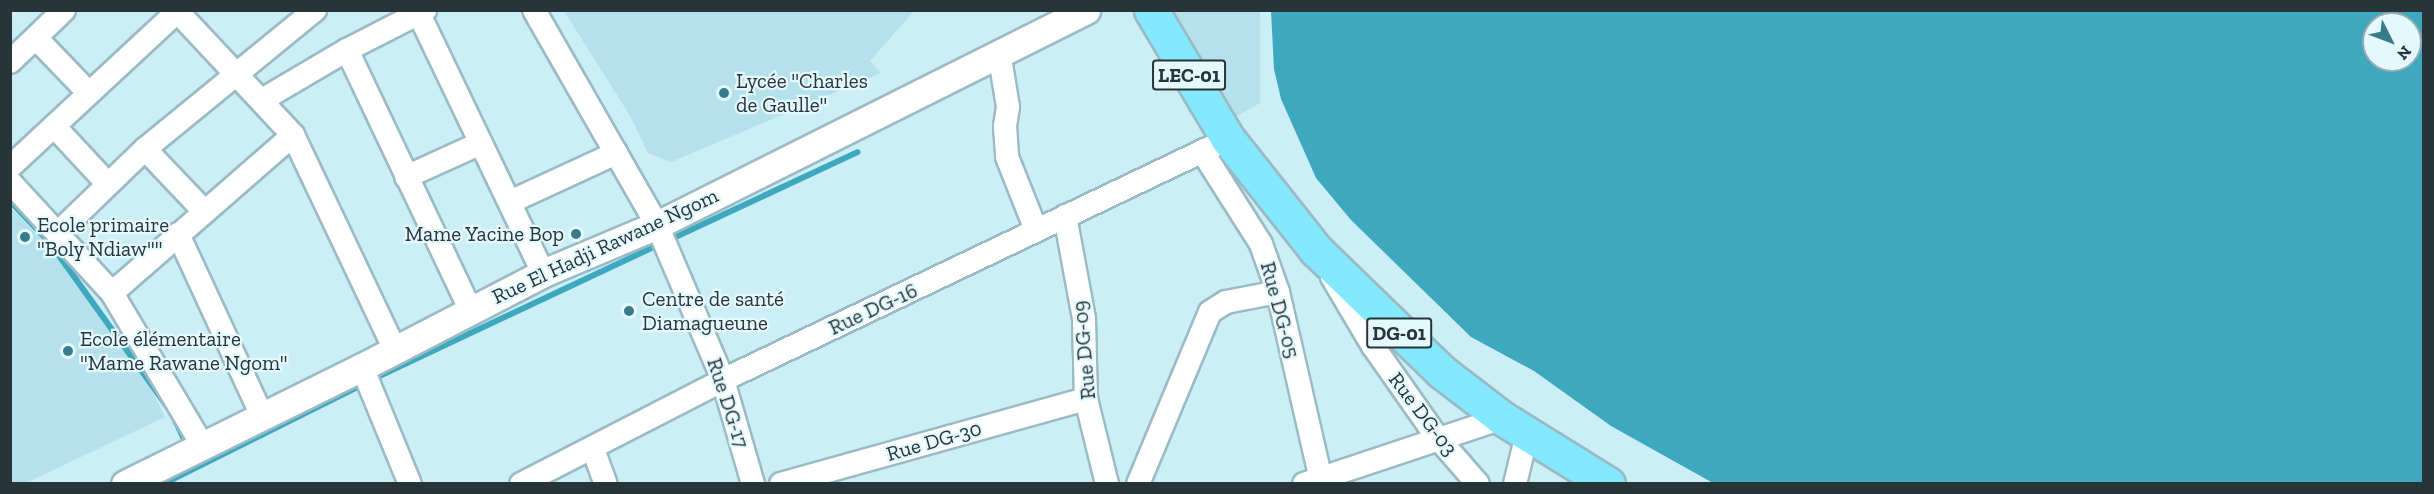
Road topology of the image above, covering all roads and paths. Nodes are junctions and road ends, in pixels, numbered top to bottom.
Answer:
1 (64, 10) edge
2 (315, 10) edge
3 (534, 10) edge
4 (1086, 10) edge
5 (1151, 10) edge
6 (176, 11) edge
7 (422, 12) edge
8 (390, 18) edge
9 (36, 38) junction
10 (346, 50) junction
11 (999, 52) junction
12 (10, 62) edge
13 (237, 71) junction
14 (89, 93) junction
15 (262, 100) junction
16 (54, 126) junction
17 (293, 135) junction
18 (481, 143) junction
19 (1215, 145) junction
20 (145, 149) junction
21 (616, 153) junction
22 (10, 167) edge
23 (406, 177) junction
24 (10, 182) edge
25 (107, 183) junction
26 (510, 202) junction
27 (203, 210) junction
28 (1065, 216) junction
29 (657, 225) junction
30 (1036, 231) junction
31 (59, 232) junction
32 (178, 234) junction
33 (1316, 250) junction
34 (543, 273) junction
35 (1278, 292) junction
36 (112, 293) junction
37 (470, 309) junction
38 (395, 350) junction
39 (362, 368) junction
40 (723, 380) junction
41 (1086, 399) junction
42 (262, 416) junction
43 (1514, 426) junction
44 (1437, 437) junction
45 (203, 446) junction
46 (592, 449) junction
47 (1316, 482) edge
48 (125, 483) edge
49 (410, 483) edge
50 (520, 483) edge
51 (606, 483) edge
52 (753, 483) edge
53 (781, 483) edge
54 (1107, 483) edge
55 (1137, 483) edge
56 (1478, 483) edge
57 (1515, 483) edge
58 (1608, 483) edge

1 - 9 street
2 - 13 street
3 - 21 street, Rue DG-17
4 - 11 street, Rue El Hadji Rawane Ngom
5 - 19 highway, LEC-01
6 - 13 street
6 - 14 street
7 - 8 street
7 - 18 street
8 - 10 street
9 - 12 street
9 - 14 street
10 - 15 street
10 - 23 street
11 - 29 street, Rue El Hadji Rawane Ngom
11 - 30 street
13 - 15 street
13 - 20 street
14 - 16 street
15 - 17 street
16 - 22 street
16 - 25 street
17 - 27 street
17 - 38 street
18 - 23 street
18 - 26 street
19 - 28 street, Rue DG-16
19 - 33 highway, DG-01
19 - 35 street, Rue DG-05
20 - 25 street
20 - 27 street
21 - 26 street
21 - 29 street, Rue DG-17
23 - 37 street
24 - 31 street
25 - 31 street
26 - 34 street
27 - 32 street
28 - 30 street, Rue DG-16
28 - 41 street, Rue DG-09
29 - 34 street, Rue El Hadji Rawane Ngom
29 - 40 street, Rue DG-17
30 - 40 street, Rue DG-16
31 - 36 street
32 - 36 street
32 - 42 street
33 - 43 highway, DG-01
33 - 44 street, Rue DG-03
34 - 37 street, Rue El Hadji Rawane Ngom
35 - 47 street, Rue DG-05
35 - 55 street
36 - 45 street
37 - 38 street, Rue El Hadji Rawane Ngom
38 - 39 street, Rue El Hadji Rawane Ngom
39 - 42 street, Rue El Hadji Rawane Ngom
39 - 49 street
40 - 46 street, Rue DG-16
40 - 52 street, Rue DG-17
41 - 53 street, Rue DG-30
41 - 54 street, Rue DG-09
42 - 45 street, Rue El Hadji Rawane Ngom
43 - 44 street
43 - 57 street
43 - 58 highway, DG-01
44 - 47 street
44 - 56 street, Rue DG-03
45 - 48 street, Rue El Hadji Rawane Ngom
46 - 50 street, Rue DG-16
46 - 51 street

